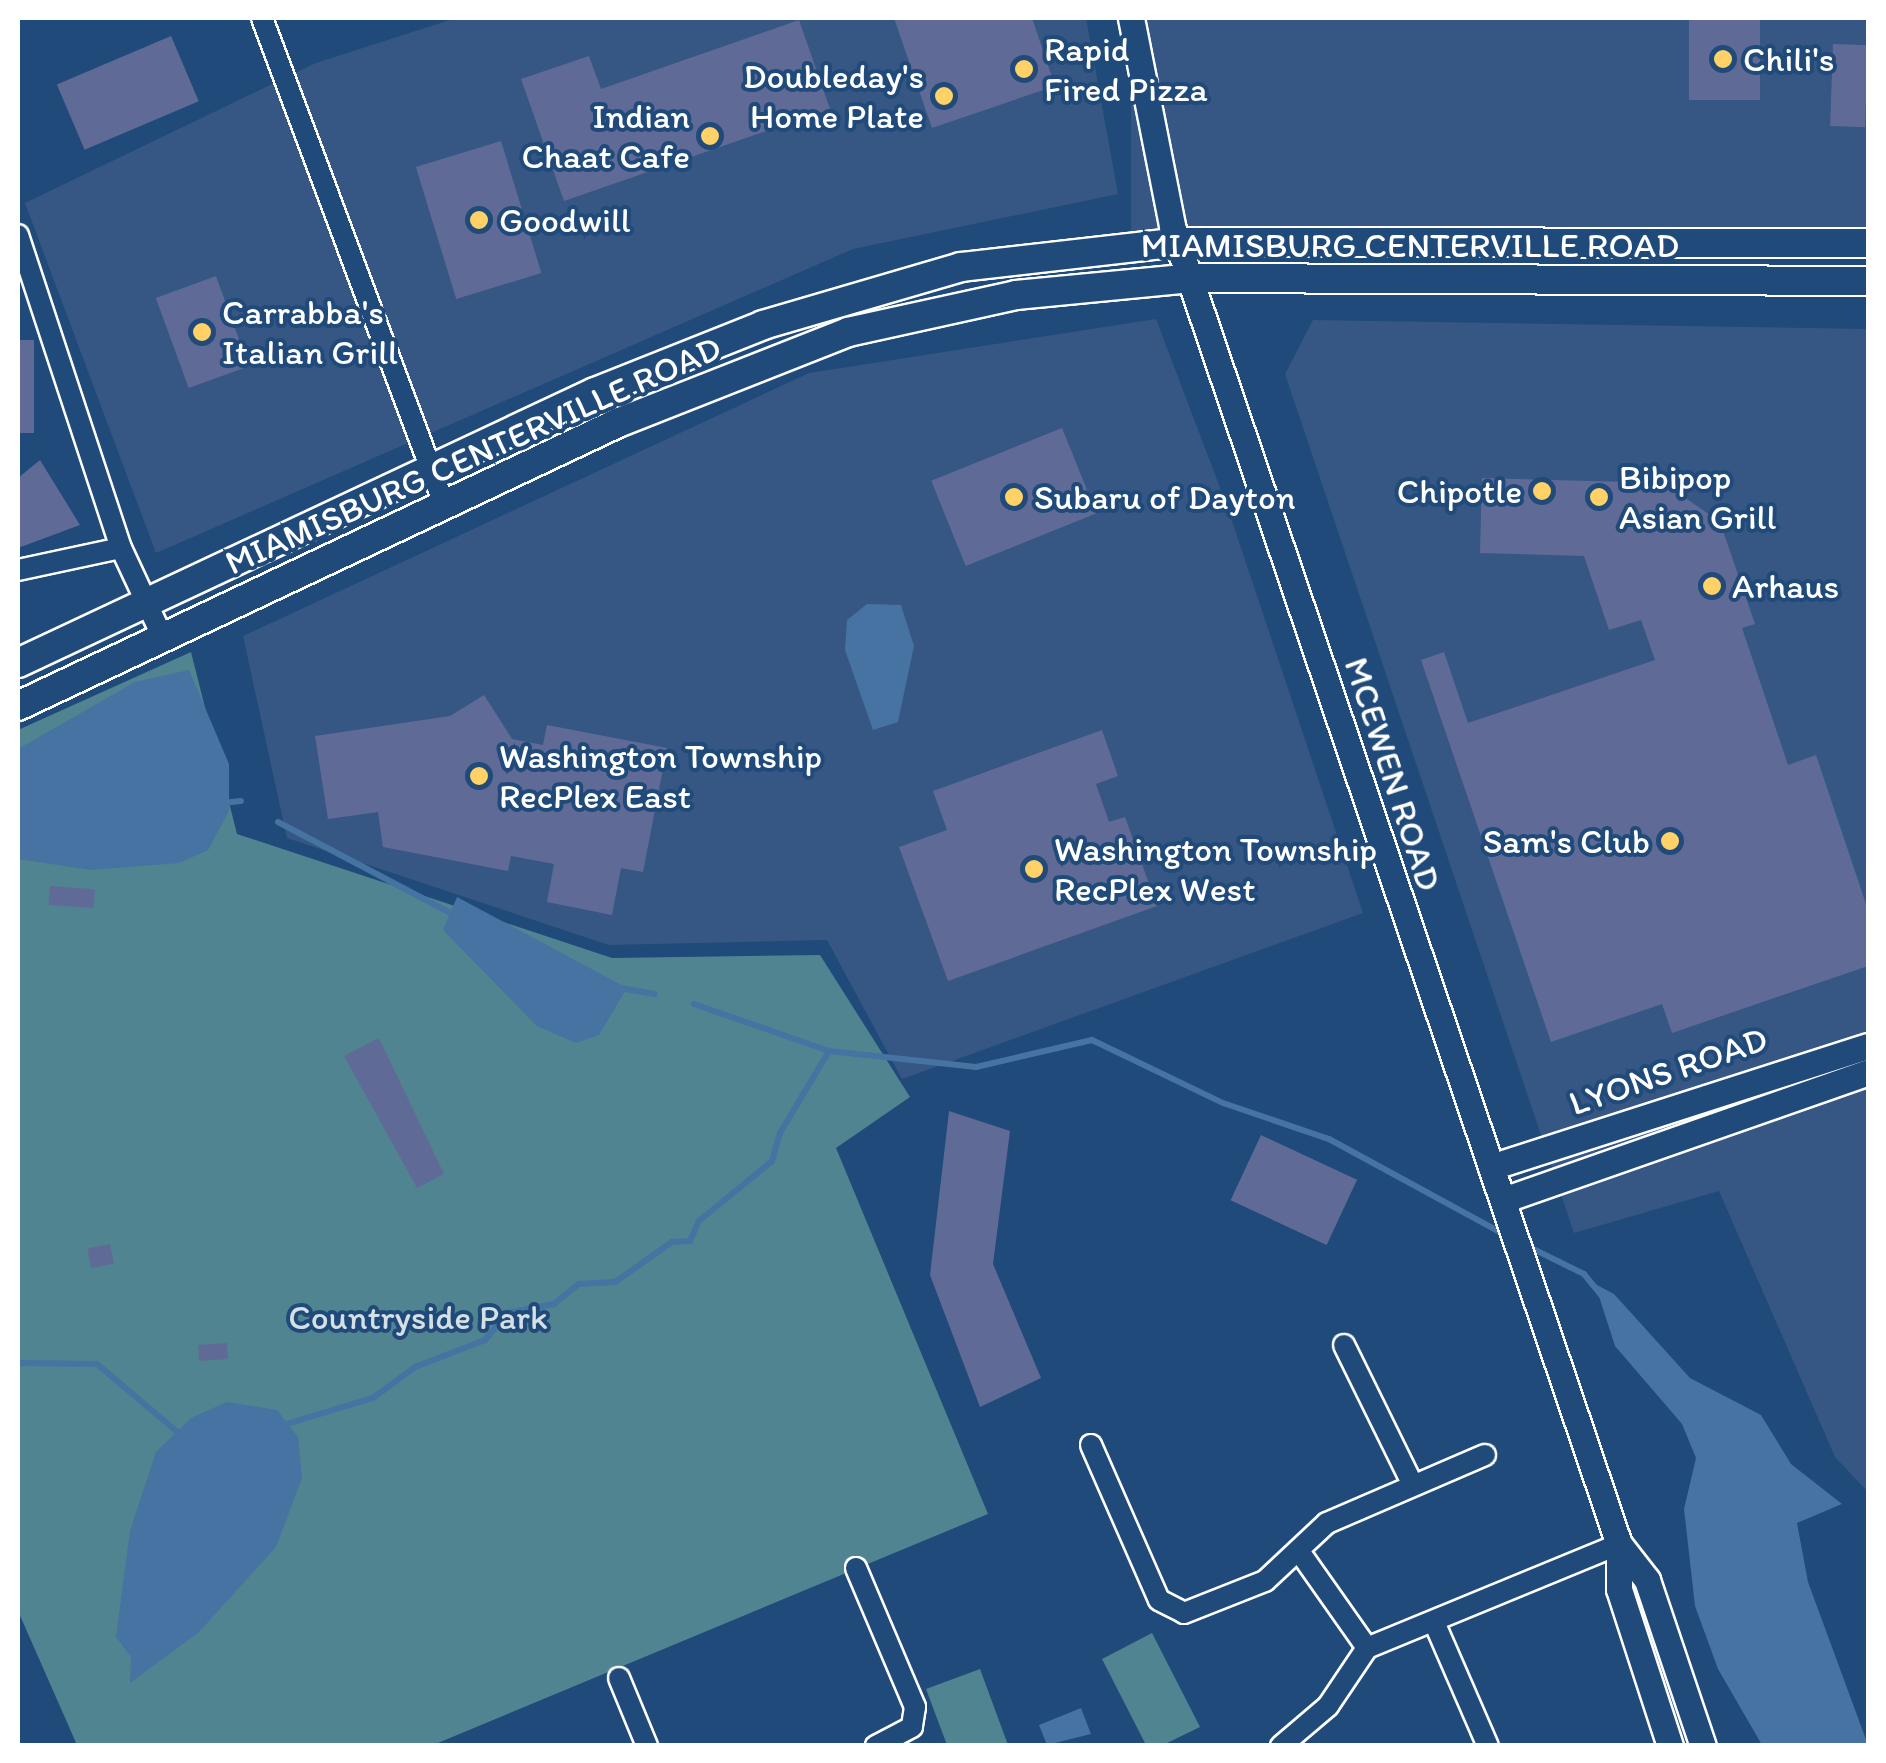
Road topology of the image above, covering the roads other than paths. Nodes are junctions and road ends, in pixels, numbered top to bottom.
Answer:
1 (262, 18) edge
2 (1131, 18) edge
3 (18, 236) edge
4 (1178, 242) junction
5 (1868, 244) edge
6 (1191, 278) junction
7 (1868, 282) edge
8 (428, 472) junction
9 (444, 504) junction
10 (121, 548) junction
11 (18, 570) edge
12 (147, 602) junction
13 (164, 638) junction
14 (18, 663) edge
15 (18, 706) edge
16 (1868, 1046) edge
17 (1868, 1072) edge
18 (1491, 1167) junction
19 (1503, 1200) junction
20 (1344, 1345) dead end
21 (1091, 1445) dead end
22 (1484, 1455) dead end
23 (1413, 1486) junction
24 (1619, 1544) junction
25 (1301, 1554) junction
26 (856, 1568) dead end
27 (1434, 1622) junction
28 (1367, 1648) junction
29 (619, 1678) dead end
30 (647, 1746) edge
31 (876, 1746) edge
32 (1281, 1746) edge
33 (1488, 1746) edge
34 (1670, 1746) edge
35 (1703, 1746) edge

1 - 8 street
2 - 4 street, MCEWEN ROAD
3 - 10 street
4 - 5 main road, MIAMISBURG CENTERVILLE ROAD
4 - 6 street, MCEWEN ROAD
4 - 8 main road, MIAMISBURG CENTERVILLE ROAD
6 - 7 main road, MIAMISBURG CENTERVILLE ROAD
6 - 9 main road, MIAMISBURG CENTERVILLE ROAD
6 - 18 street, MCEWEN ROAD
8 - 9 street
8 - 12 main road, MIAMISBURG CENTERVILLE ROAD
9 - 13 main road, MIAMISBURG CENTERVILLE ROAD
10 - 11 street
10 - 12 street
12 - 13 street
12 - 14 main road, MIAMISBURG CENTERVILLE ROAD
13 - 15 main road, MIAMISBURG CENTERVILLE ROAD
16 - 18 street, LYONS ROAD
17 - 19 street, LYONS ROAD
18 - 19 street, MCEWEN ROAD
19 - 24 street, MCEWEN ROAD
20 - 23 street
21 - 25 street
22 - 23 street
23 - 25 street
24 - 27 street
24 - 34 street, MCEWEN ROAD
24 - 35 street, MCEWEN ROAD
25 - 28 street
26 - 31 street
27 - 28 street
27 - 33 street
28 - 32 street
29 - 30 street

